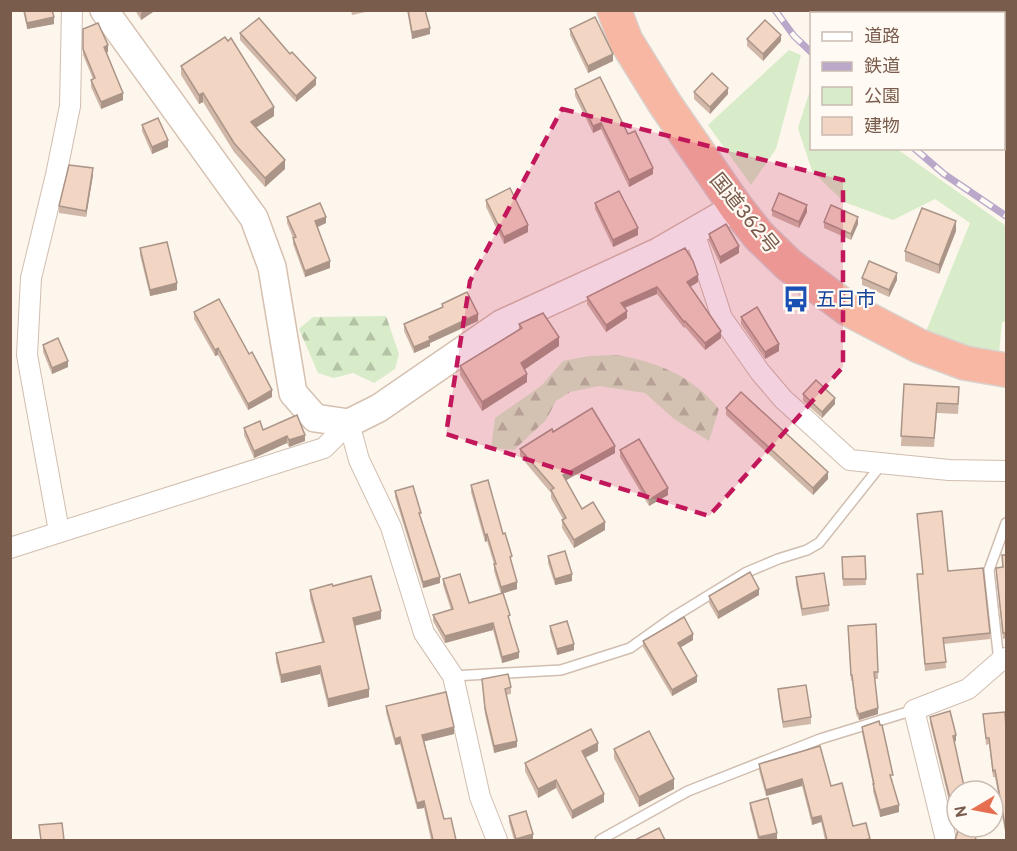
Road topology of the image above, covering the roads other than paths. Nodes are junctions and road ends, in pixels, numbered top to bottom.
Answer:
1 (72, 10) edge
2 (104, 10) edge
3 (614, 10) edge
4 (736, 207) junction
5 (694, 232) junction
6 (1006, 370) edge
7 (349, 423) junction
8 (881, 465) junction
9 (1006, 471) edge
10 (1006, 523) edge
11 (59, 531) junction
12 (10, 548) edge
13 (1003, 660) edge
14 (453, 676) junction
15 (914, 710) junction
16 (497, 840) edge
17 (600, 840) edge
18 (945, 840) edge

1 - 11 street
2 - 7 street
3 - 4 highway, 国道362号
4 - 5 street
4 - 6 highway, 国道362号
5 - 7 street
5 - 8 street
7 - 11 street
7 - 14 street
8 - 9 street
8 - 14 lane
10 - 13 lane
11 - 12 street
13 - 15 street
14 - 16 street
15 - 17 lane
15 - 18 street

